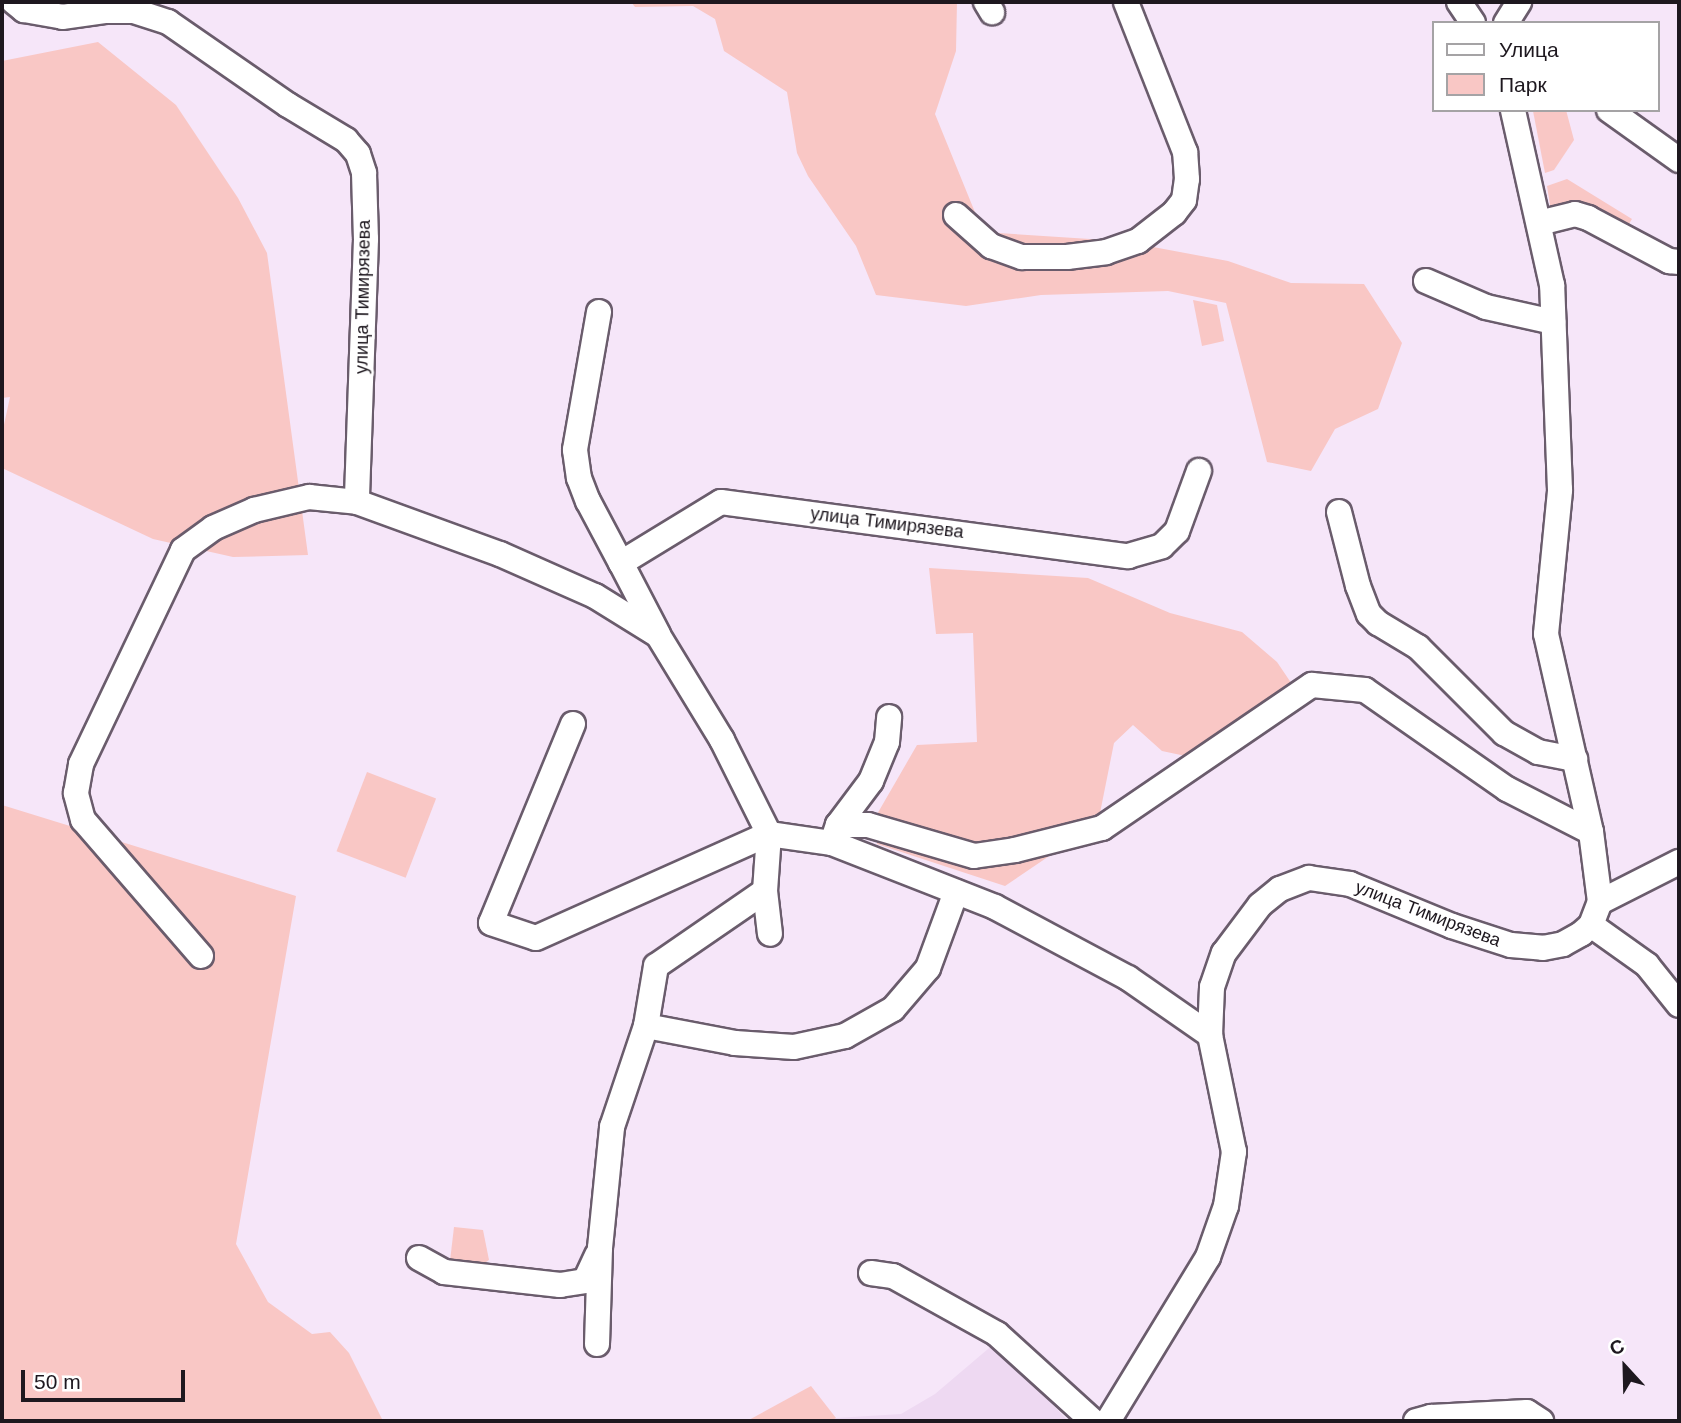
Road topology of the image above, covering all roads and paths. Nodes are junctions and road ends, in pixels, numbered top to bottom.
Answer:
1 (14, 2) edge
2 (1126, 2) edge
3 (1459, 2) edge
4 (1472, 21) edge
5 (1513, 112) edge
6 (1612, 112) edge
7 (1679, 160) edge
8 (956, 215) dead end
9 (1539, 223) junction
10 (1679, 262) edge
11 (1426, 281) dead end
12 (599, 312) dead end
13 (1553, 322) junction
14 (1199, 471) dead end
15 (357, 502) junction
16 (1339, 512) dead end
17 (621, 563) junction
18 (658, 635) junction
19 (889, 718) dead end
20 (573, 724) dead end
21 (1575, 759) junction
22 (1591, 832) junction
23 (769, 834) junction
24 (835, 834) junction
25 (1679, 862) edge
26 (765, 891) junction
27 (956, 892) junction
28 (1596, 913) junction
29 (771, 933) dead end
30 (201, 957) dead end
31 (1679, 1005) edge
32 (646, 1026) junction
33 (1210, 1035) junction
34 (600, 1248) junction
35 (419, 1258) dead end
36 (871, 1273) dead end
37 (597, 1344) dead end
38 (1093, 1421) edge
39 (1108, 1421) edge
40 (1416, 1421) edge
41 (1541, 1421) edge

1 - 15 street, улица Тимирязева
2 - 8 street
3 - 4 street
5 - 9 street
6 - 7 street
9 - 10 street
9 - 13 street
11 - 13 street
12 - 17 street
13 - 21 street
14 - 17 street, улица Тимирязева
15 - 18 street
15 - 30 street
16 - 21 street
17 - 18 street
18 - 23 street
19 - 24 street
20 - 23 street
21 - 22 street
22 - 24 street
22 - 28 street
23 - 24 street
23 - 26 street
24 - 27 street
25 - 28 street, улица Тимирязева
26 - 29 street
26 - 32 street
27 - 32 street
27 - 33 street
28 - 31 street
28 - 33 street, улица Тимирязева
32 - 34 street
33 - 39 street, улица Тимирязева
34 - 35 street
34 - 37 street
36 - 38 street
40 - 41 street

